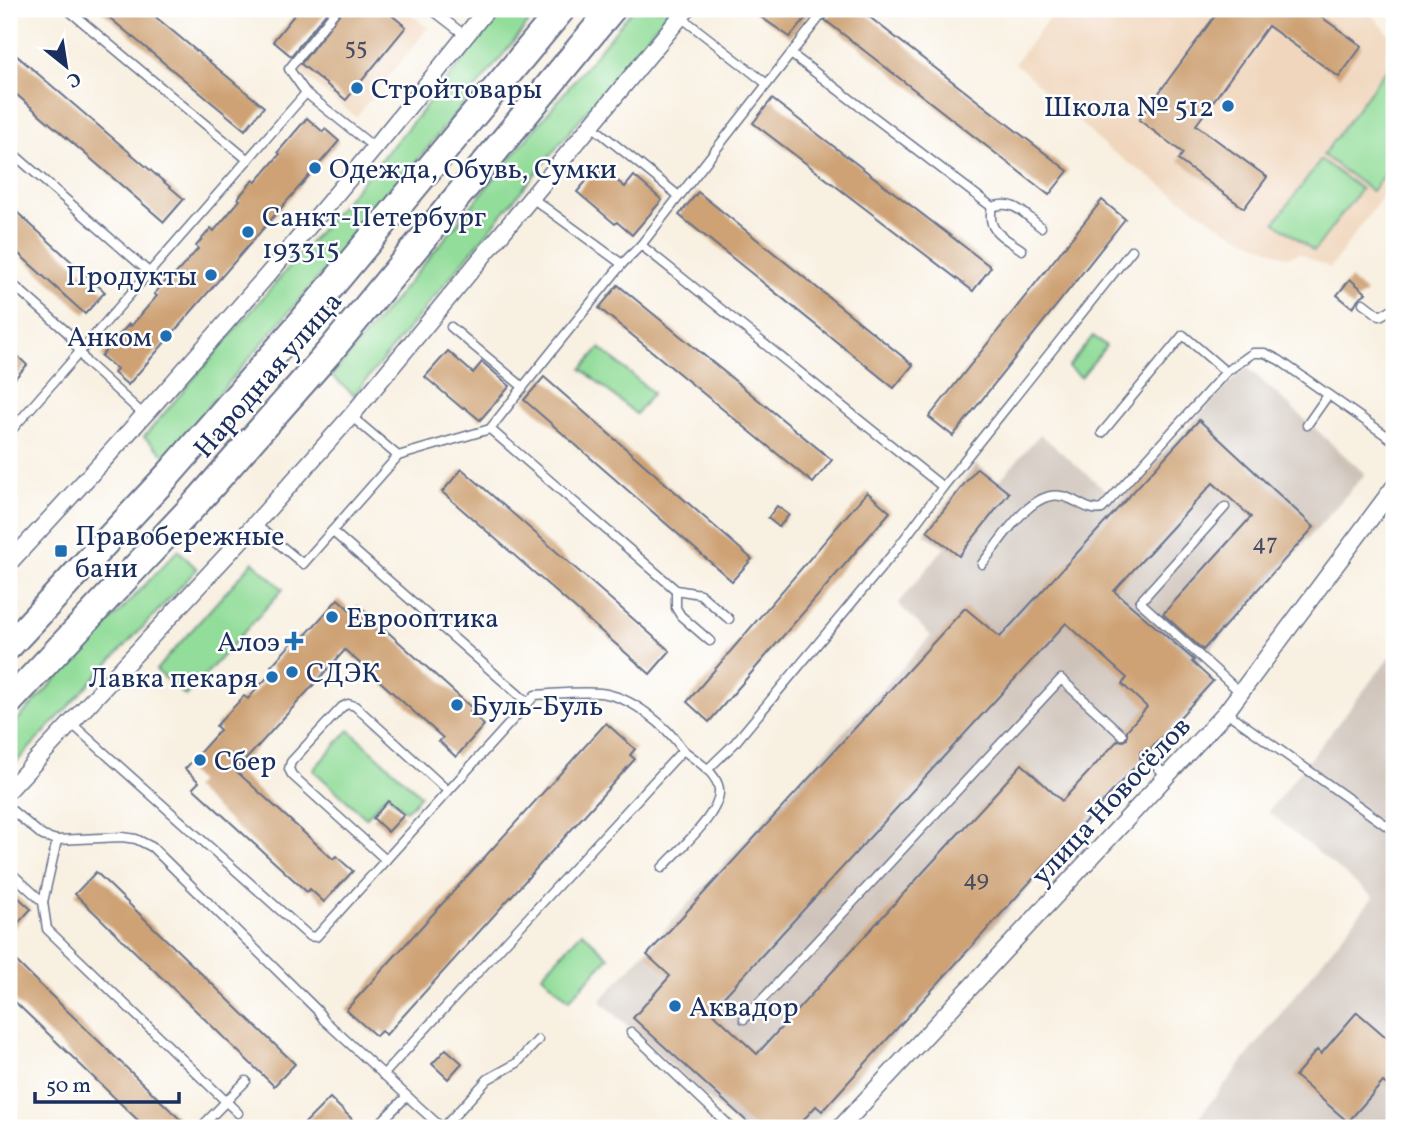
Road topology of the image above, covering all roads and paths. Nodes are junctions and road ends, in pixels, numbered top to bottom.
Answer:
1 (67, 9) edge
2 (337, 9) edge
3 (430, 9) edge
4 (487, 9) edge
5 (562, 9) edge
6 (612, 9) edge
7 (826, 9) edge
8 (684, 13) edge
9 (466, 36) junction
10 (791, 54) junction
11 (767, 84) junction
12 (306, 93) junction
13 (592, 126) junction
14 (375, 148) junction
15 (9, 150) edge
16 (248, 160) junction
17 (679, 196) junction
18 (532, 198) junction
19 (992, 207) junction
20 (1041, 227) dead end
21 (641, 245) junction
22 (1021, 250) dead end
23 (1132, 250) dead end
24 (622, 264) junction
25 (150, 273) junction
26 (9, 281) edge
27 (1363, 303) dead end
28 (1394, 308) edge
29 (451, 327) dead end
30 (80, 354) junction
31 (1226, 372) junction
32 (523, 387) junction
33 (1328, 395) junction
34 (145, 416) junction
35 (351, 416) junction
36 (1307, 425) dead end
37 (490, 429) junction
38 (9, 433) edge
39 (1102, 433) dead end
40 (1394, 441) edge
41 (398, 456) junction
42 (943, 486) junction
43 (1394, 488) edge
44 (1225, 507) dead end
45 (255, 524) junction
46 (332, 531) junction
47 (9, 563) edge
48 (982, 564) dead end
49 (676, 590) junction
50 (729, 619) dead end
51 (710, 641) dead end
52 (9, 646) edge
53 (1241, 693) junction
54 (9, 702) edge
55 (528, 703) junction
56 (1226, 712) junction
57 (71, 723) junction
58 (1122, 735) dead end
59 (683, 750) junction
60 (1145, 756) dead end
61 (707, 770) junction
62 (1168, 776) junction
63 (9, 790) edge
64 (448, 791) junction
65 (9, 808) edge
66 (1394, 831) edge
67 (57, 840) junction
68 (386, 860) junction
69 (662, 867) dead end
70 (9, 871) edge
71 (43, 902) junction
72 (744, 1019) dead end
73 (631, 1032) dead end
74 (538, 1040) dead end
75 (383, 1074) junction
76 (246, 1081) dead end
77 (407, 1096) junction
78 (226, 1101) junction
79 (238, 1113) dead end
80 (205, 1123) dead end
81 (375, 1128) edge
82 (442, 1128) edge
83 (732, 1128) edge
84 (840, 1128) edge

1 - 16 lane
2 - 12 lane
3 - 9 lane
4 - 9 street
5 - 52 main road, Народная улица
6 - 54 main road, Народная улица
7 - 10 lane
8 - 11 lane
8 - 13 street
9 - 14 street
10 - 11 lane
10 - 19 lane
11 - 17 lane
12 - 14 lane
12 - 16 lane
13 - 17 lane
13 - 18 street
14 - 34 street
15 - 25 lane
16 - 25 lane
17 - 21 lane
18 - 24 lane
18 - 35 street
19 - 20 lane
19 - 22 lane
21 - 24 lane
21 - 42 lane
23 - 42 lane
24 - 32 lane
25 - 30 lane
26 - 30 lane
27 - 28 lane
29 - 32 lane
30 - 34 lane
30 - 38 lane
31 - 33 lane
31 - 39 lane
31 - 48 lane
32 - 37 lane
33 - 36 lane
33 - 40 lane
34 - 47 street
35 - 41 lane
35 - 45 street
37 - 41 lane
37 - 49 lane
41 - 46 lane
42 - 61 lane
43 - 53 street, улица Новосёлов
44 - 53 lane
45 - 46 lane
45 - 57 street
46 - 55 lane
49 - 50 lane
49 - 51 lane
53 - 56 street, улица Новосёлов
55 - 59 lane
55 - 64 lane
56 - 62 street, улица Новосёлов
56 - 66 lane
57 - 63 street
57 - 68 lane
58 - 72 lane
59 - 61 lane
59 - 75 lane
60 - 62 lane
61 - 69 lane
62 - 84 street, улица Новосёлов
64 - 68 lane
64 - 68 lane
65 - 67 lane
67 - 71 lane
67 - 75 lane
70 - 71 lane
71 - 78 lane
73 - 83 lane
74 - 82 lane
75 - 77 lane
76 - 78 lane
77 - 81 lane
77 - 82 lane
78 - 79 lane
78 - 80 lane

